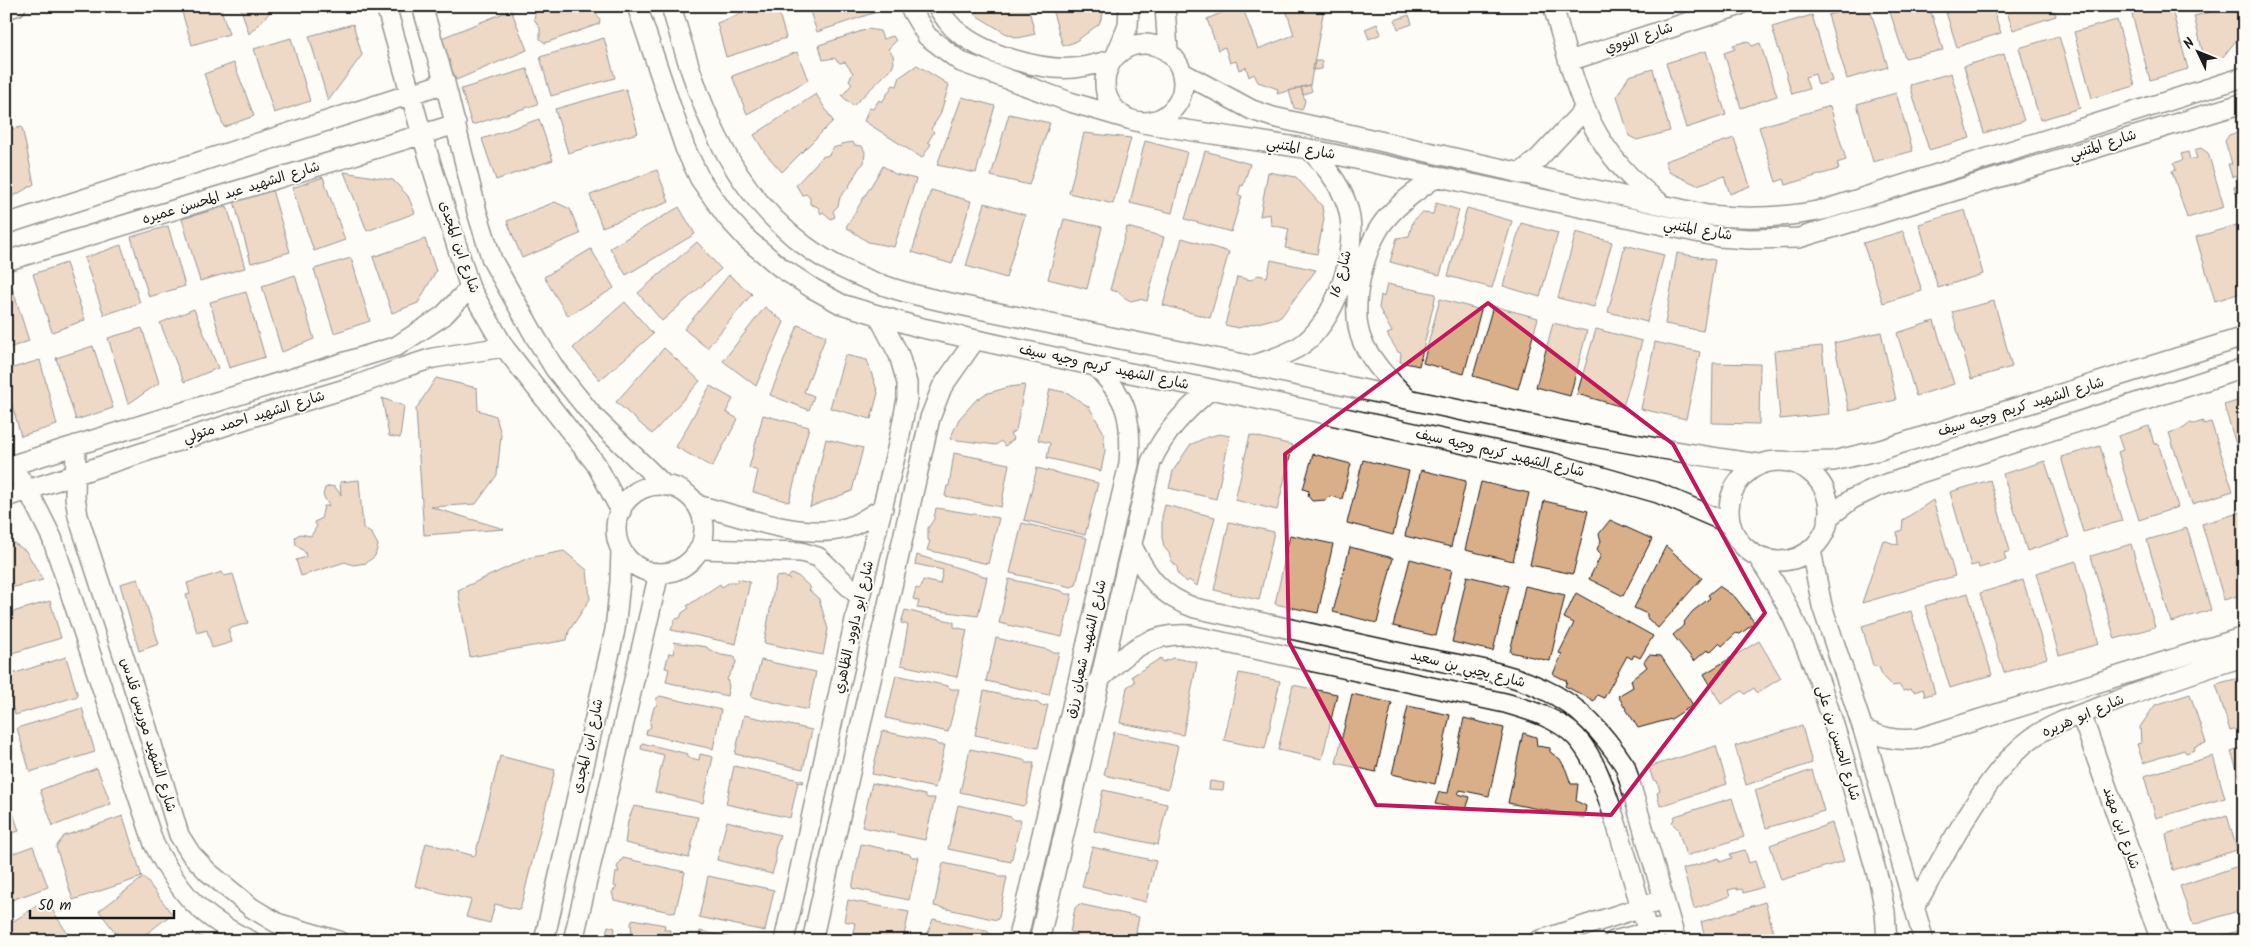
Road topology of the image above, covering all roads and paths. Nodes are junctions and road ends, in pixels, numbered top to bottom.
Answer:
1 (16, 6) edge
2 (386, 6) edge
3 (422, 6) edge
4 (637, 6) edge
5 (672, 6) edge
6 (909, 6) edge
7 (937, 6) edge
8 (1129, 6) edge
9 (1165, 6) edge
10 (1553, 6) edge
11 (1738, 6) edge
12 (6, 9) edge
13 (1168, 51) junction
14 (1114, 58) junction
15 (1569, 61) junction
16 (1183, 73) junction
17 (2244, 77) edge
18 (445, 83) junction
19 (410, 94) junction
20 (2244, 102) edge
21 (1584, 110) junction
22 (1135, 121) junction
23 (456, 124) junction
24 (422, 135) junction
25 (1309, 149) junction
26 (1519, 174) junction
27 (1438, 176) junction
28 (1663, 205) junction
29 (6, 224) edge
30 (6, 261) edge
31 (470, 288) junction
32 (879, 317) junction
33 (2244, 337) edge
34 (975, 340) junction
35 (397, 346) junction
36 (504, 347) junction
37 (1095, 366) junction
38 (1251, 366) junction
39 (405, 367) junction
40 (2244, 368) edge
41 (1211, 389) junction
42 (1408, 399) junction
43 (76, 445) junction
44 (1796, 462) junction
45 (1759, 464) junction
46 (8, 467) edge
47 (75, 474) junction
48 (665, 486) junction
49 (28, 490) junction
50 (6, 497) edge
51 (698, 505) junction
52 (883, 508) junction
53 (621, 511) junction
54 (1830, 516) junction
55 (1730, 524) junction
56 (1131, 544) junction
57 (621, 549) junction
58 (700, 549) junction
59 (1811, 550) junction
60 (1758, 557) junction
61 (659, 573) junction
62 (860, 597) junction
63 (1096, 607) junction
64 (1115, 609) junction
65 (2244, 636) edge
66 (2244, 656) edge
67 (1098, 681) junction
68 (2081, 714) junction
69 (1863, 729) junction
70 (179, 835) junction
71 (154, 844) junction
72 (1665, 900) junction
73 (1915, 906) junction
74 (1642, 907) junction
75 (1674, 933) edge
76 (1649, 937) edge
77 (251, 941) edge
78 (338, 941) edge
79 (544, 941) edge
80 (573, 941) edge
81 (784, 941) edge
82 (812, 941) edge
83 (1017, 941) edge
84 (1039, 941) edge
85 (1538, 941) edge
86 (1614, 941) edge
87 (1887, 941) edge
88 (1924, 941) edge
89 (2161, 941) edge

1 - 12 street
2 - 19 street, شارع ابن المجدى
3 - 18 street, شارع ابن المجدى
4 - 32 street, شارع الشهيد كريم وجيه سيف
5 - 38 street
6 - 22 street, شارع المتنبي
7 - 14 street
8 - 14 street
9 - 13 street
10 - 15 street
11 - 15 street, شارع النووي
13 - 14 street
13 - 16 street
14 - 22 street
15 - 21 street
16 - 22 street
16 - 26 street, شارع المتنبي
17 - 28 street, شارع المتنبي
18 - 19 street
18 - 23 street, شارع ابن المجدى
19 - 24 street, شارع ابن المجدى
19 - 29 street
20 - 27 street, شارع المتنبي
21 - 26 street
21 - 28 street
22 - 25 street, شارع المتنبي
23 - 24 street, شارع الشهيد عبد المحسن عميره
23 - 48 street, شارع ابن المجدى
24 - 30 street, شارع الشهيد عبد المحسن عميره
24 - 31 street, شارع ابن المجدى
25 - 27 street, شارع المتنبي
25 - 38 street, شارع 16
26 - 28 street, شارع المتنبي
27 - 42 street, شارع 16
31 - 35 street, شارع الشهيد احمد متولي
31 - 36 street, شارع ابن المجدى
32 - 34 street, شارع الشهيد كريم وجيه سيف
32 - 52 street, شارع ابو داوود الظاهري
33 - 44 street, شارع الشهيد كريم وجيه سيف
34 - 37 street, شارع الشهيد كريم وجيه سيف
34 - 82 street, شارع ابو داوود الظاهري
35 - 39 street
35 - 43 street, شارع الشهيد احمد متولي
36 - 39 street, شارع الشهيد احمد متولي
36 - 53 street, شارع ابن المجدى
37 - 41 street, شارع الشهيد كريم وجيه سيف
37 - 63 street, شارع الشهيد شعبان رزق
38 - 42 street
39 - 47 street, شارع الشهيد احمد متولي
40 - 54 street
41 - 55 street, شارع الشهيد كريم وجيه سيف
41 - 56 street, شارع الشهيد شعبان رزق
42 - 45 street
43 - 46 street, شارع الشهيد احمد متولي
43 - 47 street, شارع الشهيد موريس قلدس
44 - 45 street
44 - 54 street
45 - 55 street
46 - 49 street, شارع الشهيد موريس قلدس
47 - 49 street, شارع الشهيد احمد متولي
47 - 70 street, شارع الشهيد موريس قلدس
48 - 51 street
48 - 53 street
49 - 50 street, شارع الشهيد احمد متولي
49 - 71 street, شارع الشهيد موريس قلدس
51 - 52 street
51 - 58 street
52 - 62 street, شارع ابو داوود الظاهري
53 - 57 street
54 - 59 street
55 - 60 street
56 - 64 street, شارع الشهيد شعبان رزق
56 - 72 street, شارع يحيي بن سعيد
57 - 61 street
57 - 79 street, شارع ابن المجدى
58 - 61 street
58 - 62 street
59 - 60 street
59 - 69 street, شارع الحسن بن على
60 - 87 street, شارع الحسن بن على
61 - 80 street, شارع ابن المجدى
62 - 81 street, شارع ابو داوود الظاهري
63 - 64 street
63 - 83 street, شارع الشهيد شعبان رزق
64 - 67 street, شارع الشهيد شعبان رزق
65 - 69 street, شارع ابو هريره
66 - 68 street, شارع ابو هريره
67 - 74 street, شارع يحيي بن سعيد
67 - 84 street, شارع الشهيد شعبان رزق
68 - 73 street, شارع ابو هريره
68 - 89 street, شارع ابن مهند
69 - 73 street, شارع الحسن بن على
70 - 71 street
70 - 78 street, شارع الشهيد موريس قلدس
71 - 77 street, شارع الشهيد موريس قلدس
72 - 74 street
72 - 75 street, شارع يحيي بن سعيد
73 - 88 street, شارع الحسن بن على
74 - 76 street, شارع يحيي بن سعيد
74 - 85 street
75 - 76 street
76 - 86 street

